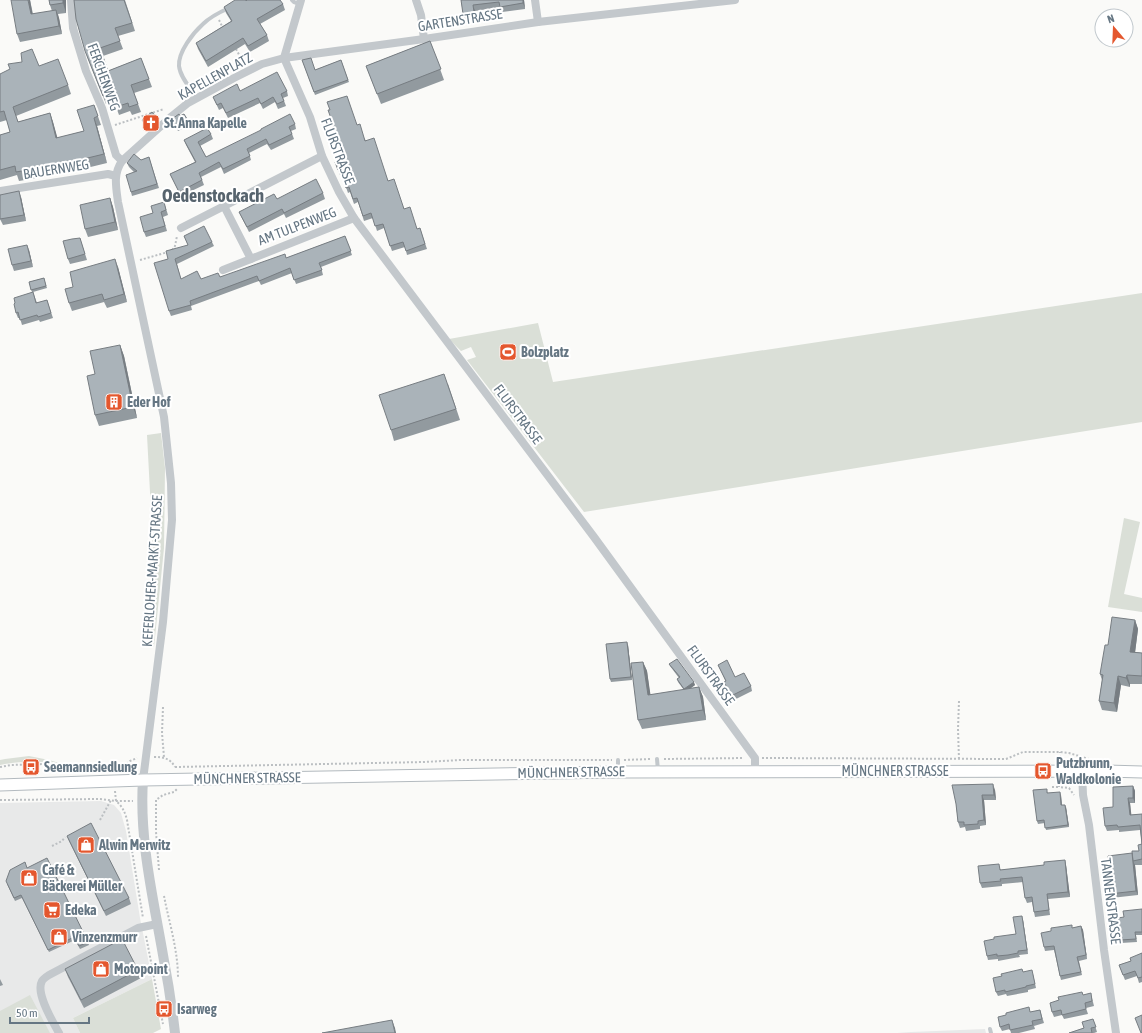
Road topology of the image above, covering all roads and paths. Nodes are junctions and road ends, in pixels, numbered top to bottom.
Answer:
1 (71, 0) edge
2 (292, 0) edge
3 (416, 0) edge
4 (535, 0) edge
5 (735, 0) edge
6 (301, 2) edge
7 (670, 3) edge
8 (235, 4) edge
9 (216, 15) junction
10 (538, 22) junction
11 (219, 33) edge
12 (424, 39) junction
13 (235, 47) edge
14 (284, 58) junction
15 (248, 71) junction
16 (197, 98) junction
17 (165, 109) dead end
18 (108, 127) junction
19 (322, 156) junction
20 (122, 161) junction
21 (116, 176) junction
22 (0, 191) edge
23 (224, 206) junction
24 (354, 218) junction
25 (181, 228) joint
26 (251, 259) junction
27 (139, 261) dead end
28 (223, 270) dead end
29 (959, 701) dead end
30 (146, 757) junction
31 (164, 757) dead end
32 (755, 758) junction
33 (657, 759) junction
34 (959, 759) junction
35 (618, 760) junction
36 (1096, 760) dead end
37 (38, 764) junction
38 (11, 765) junction
39 (0, 767) edge
40 (38, 768) dead end
41 (115, 768) junction
42 (11, 769) dead end
43 (755, 771) junction
44 (1082, 771) junction
45 (618, 772) junction
46 (658, 772) junction
47 (1142, 772) edge
48 (143, 780) junction
49 (176, 780) junction
50 (115, 782) junction
51 (0, 785) edge
52 (1052, 787) dead end
53 (1059, 787) dead end
54 (0, 800) edge
55 (111, 800) junction
56 (156, 800) junction
57 (116, 801) junction
58 (142, 801) junction
59 (100, 820) dead end
60 (65, 837) dead end
61 (52, 846) dead end
62 (160, 870) dead end
63 (163, 893) dead end
64 (157, 924) junction
65 (145, 926) junction
66 (178, 982) dead end
67 (163, 1026) dead end
68 (59, 1033) edge
69 (175, 1033) edge
70 (1116, 1033) edge

1 - 18 street, FERCHENWEG
2 - 6 lane
3 - 12 street
4 - 10 street
5 - 7 street, GARTENSTRASSE
6 - 14 street
7 - 10 street, GARTENSTRASSE
8 - 9 lane
9 - 11 path
9 - 16 lane
10 - 12 street, GARTENSTRASSE
12 - 14 street, GARTENSTRASSE
13 - 15 path
14 - 15 street, KAPELLENPLATZ
14 - 19 street, FLURSTRASSE
15 - 16 street, KAPELLENPLATZ
16 - 20 street, KAPELLENPLATZ
17 - 18 path
18 - 20 street, FERCHENWEG
19 - 23 street
19 - 24 street, FLURSTRASSE
20 - 21 street, KAPELLENPLATZ
21 - 22 street, BAUERNWEG
21 - 30 street, KEFERLOHER-MARKT-STRASSE
23 - 25 street
23 - 26 street, AM TULPENWEG
24 - 26 street, AM TULPENWEG
24 - 32 street, FLURSTRASSE
25 - 27 path
26 - 28 street, AM TULPENWEG
29 - 34 path
30 - 41 path
30 - 48 street, KEFERLOHER-MARKT-STRASSE
31 - 35 path
32 - 33 path
32 - 34 path
32 - 43 street
33 - 35 path
33 - 46 lane
34 - 36 path
35 - 45 lane
37 - 38 path
37 - 40 path
37 - 41 path
38 - 39 path
38 - 42 path
41 - 50 path
43 - 44 main road, MÜNCHNER STRASSE
43 - 46 main road, MÜNCHNER STRASSE
44 - 47 main road, MÜNCHNER STRASSE
44 - 70 street, TANNENSTRASSE
45 - 46 main road, MÜNCHNER STRASSE
45 - 49 main road, MÜNCHNER STRASSE
48 - 49 main road, MÜNCHNER STRASSE
48 - 50 main road, MÜNCHNER STRASSE
48 - 58 street
49 - 56 path
50 - 51 main road, MÜNCHNER STRASSE
50 - 57 path
52 - 53 path
54 - 55 path
55 - 57 path
55 - 59 path
56 - 58 path
56 - 62 path
57 - 58 path
57 - 65 path
58 - 64 street
60 - 61 path
63 - 66 path
64 - 65 street
64 - 69 street
65 - 67 path
65 - 68 street

